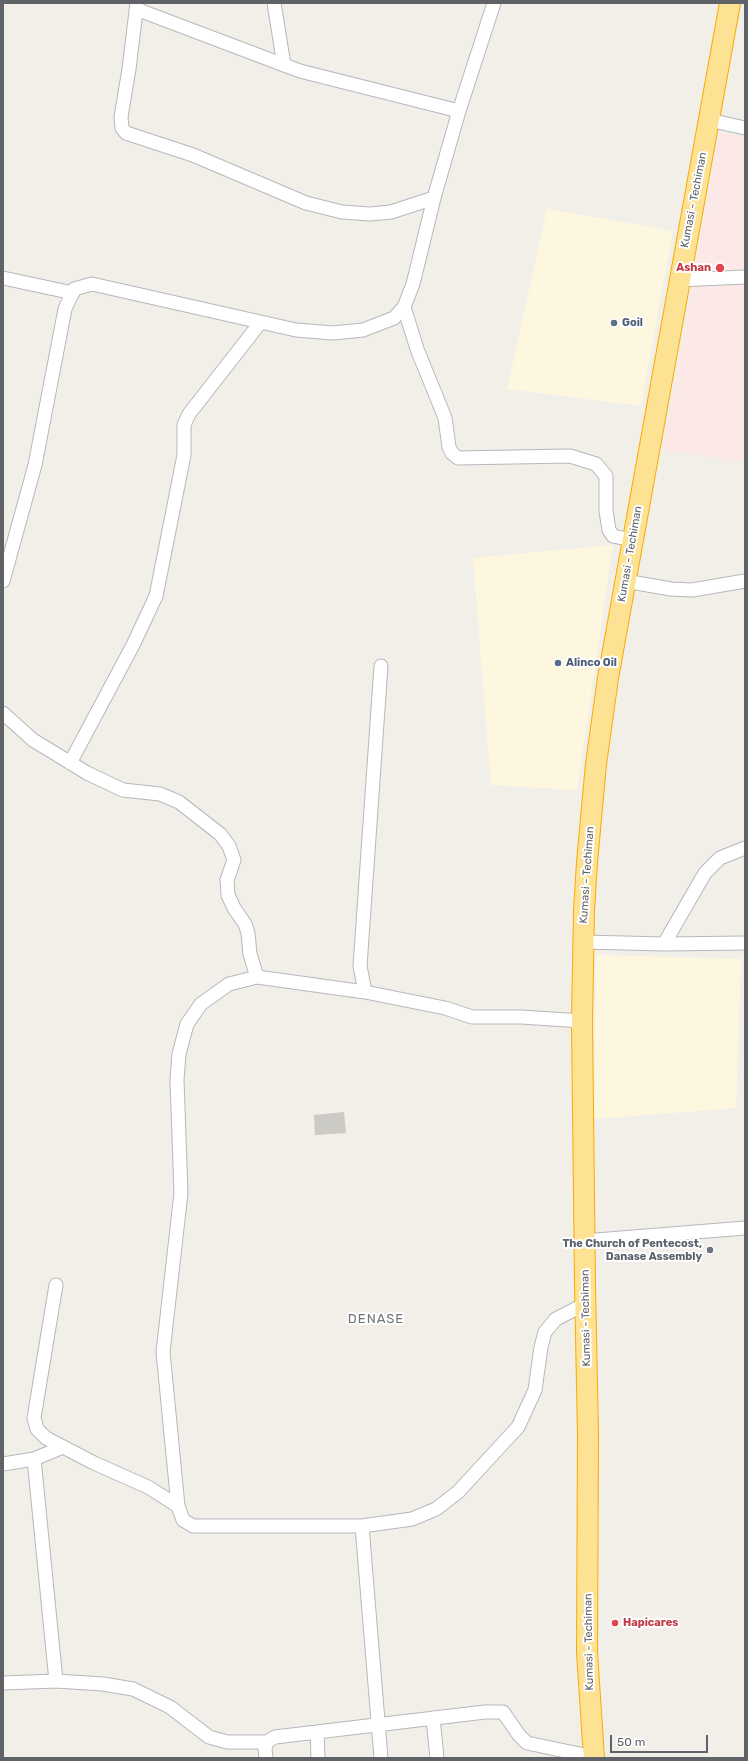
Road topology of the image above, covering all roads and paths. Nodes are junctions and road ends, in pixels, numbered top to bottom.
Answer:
1 (274, 3) edge
2 (494, 3) edge
3 (730, 3) edge
4 (137, 6) edge
5 (284, 65) junction
6 (459, 111) junction
7 (709, 120) junction
8 (745, 128) edge
9 (434, 198) junction
10 (745, 277) edge
11 (3, 278) edge
12 (679, 280) junction
13 (73, 293) junction
14 (404, 307) junction
15 (260, 323) junction
16 (632, 540) junction
17 (3, 581) edge
18 (625, 581) junction
19 (745, 581) edge
20 (382, 666) dead end
21 (3, 713) edge
22 (70, 763) junction
23 (745, 848) edge
24 (583, 942) junction
25 (745, 943) edge
26 (664, 944) junction
27 (257, 977) junction
28 (365, 992) junction
29 (582, 1021) junction
30 (745, 1228) edge
31 (584, 1241) junction
32 (56, 1285) dead end
33 (585, 1304) junction
34 (62, 1447) junction
35 (34, 1458) junction
36 (3, 1464) edge
37 (178, 1506) junction
38 (362, 1526) junction
39 (56, 1681) junction
40 (3, 1683) edge
41 (433, 1718) junction
42 (378, 1725) junction
43 (317, 1732) junction
44 (267, 1742) junction
45 (594, 1757) edge
46 (266, 1758) edge
47 (318, 1758) edge
48 (381, 1758) edge
49 (437, 1758) edge

1 - 5 street
2 - 6 street
3 - 7 highway, Kumasi - Techiman
4 - 5 street
4 - 9 street
5 - 6 street
6 - 9 street
7 - 8 street
7 - 12 highway, Kumasi - Techiman
9 - 14 street
10 - 12 street
11 - 13 street
12 - 16 highway, Kumasi - Techiman
13 - 15 street
13 - 17 street
14 - 15 street
14 - 16 street
15 - 22 street
16 - 18 highway, Kumasi - Techiman
18 - 19 street
18 - 24 highway, Kumasi - Techiman
20 - 28 street
21 - 22 street
22 - 27 street
23 - 26 street
24 - 26 street
24 - 29 highway, Kumasi - Techiman
25 - 26 street
27 - 28 street
27 - 37 street
28 - 29 street
29 - 31 highway, Kumasi - Techiman
30 - 31 street
31 - 33 highway, Kumasi - Techiman
32 - 34 street
33 - 38 street
33 - 45 highway, Kumasi - Techiman
34 - 35 street
34 - 37 street
35 - 36 street
35 - 39 street
37 - 38 street
38 - 42 street
39 - 40 street
39 - 44 street
41 - 42 street
41 - 45 street
41 - 49 street
42 - 43 street
42 - 48 street
43 - 44 street
43 - 47 street
44 - 46 street

